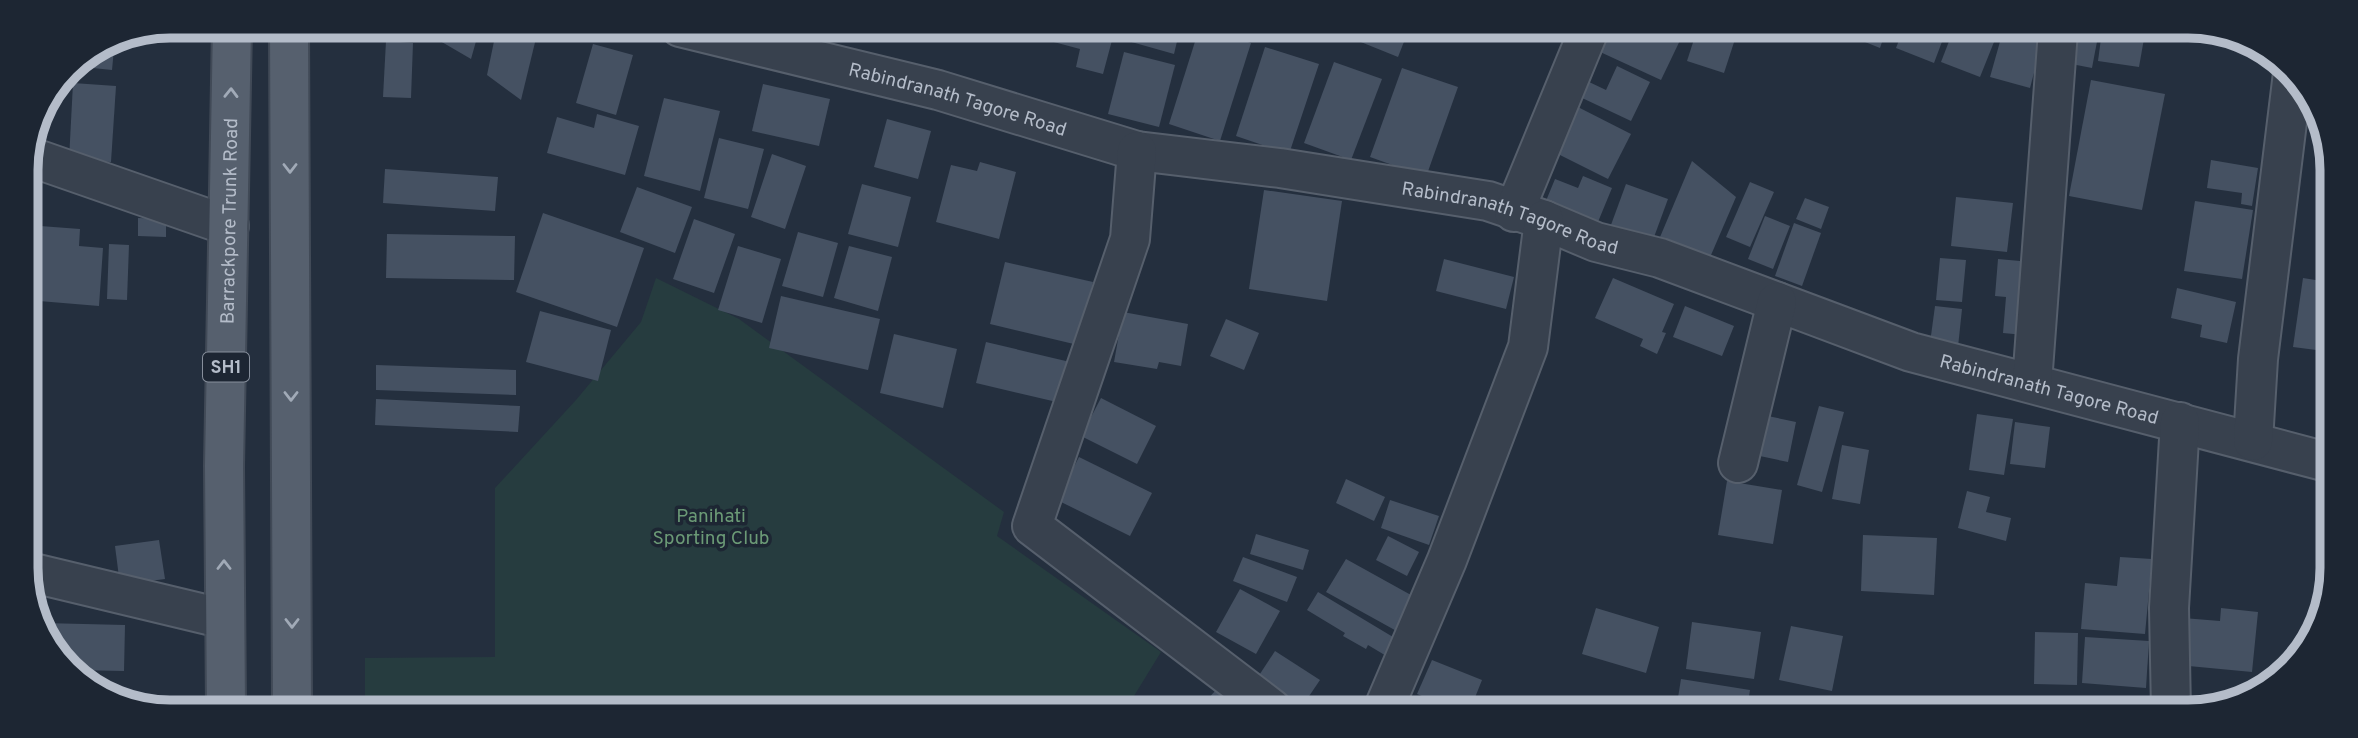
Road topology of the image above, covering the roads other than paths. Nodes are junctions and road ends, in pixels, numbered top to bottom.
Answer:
1 (1586, 38) edge
2 (2057, 38) edge
3 (232, 39) edge
4 (289, 39) edge
5 (728, 39) edge
6 (2291, 89) edge
7 (1137, 151) junction
8 (39, 160) edge
9 (1529, 216) junction
10 (229, 226) junction
11 (1777, 302) junction
12 (2032, 383) junction
13 (2180, 422) junction
14 (2253, 441) junction
15 (2320, 460) edge
16 (1738, 463) dead end
17 (39, 574) edge
18 (225, 619) junction
19 (1259, 699) edge
20 (1387, 699) edge
21 (2171, 699) edge
22 (226, 700) edge
23 (292, 700) edge

1 - 9 street
2 - 12 street
10 -> 3 main road, Barrackpore Trunk Road / SH1
4 -> 23 main road
5 - 7 street, Rabindranath Tagore Road
6 - 14 street
7 - 9 street, Rabindranath Tagore Road
7 - 19 street
8 - 10 street
9 - 11 street, Rabindranath Tagore Road
9 - 20 street
18 -> 10 main road, Barrackpore Trunk Road / SH1
11 - 12 street, Rabindranath Tagore Road
11 - 16 street
12 - 13 street, Rabindranath Tagore Road
13 - 14 street, Rabindranath Tagore Road
13 - 21 street
14 - 15 street, Rabindranath Tagore Road
17 - 18 street
18 - 22 main road, Barrackpore Trunk Road / SH1

